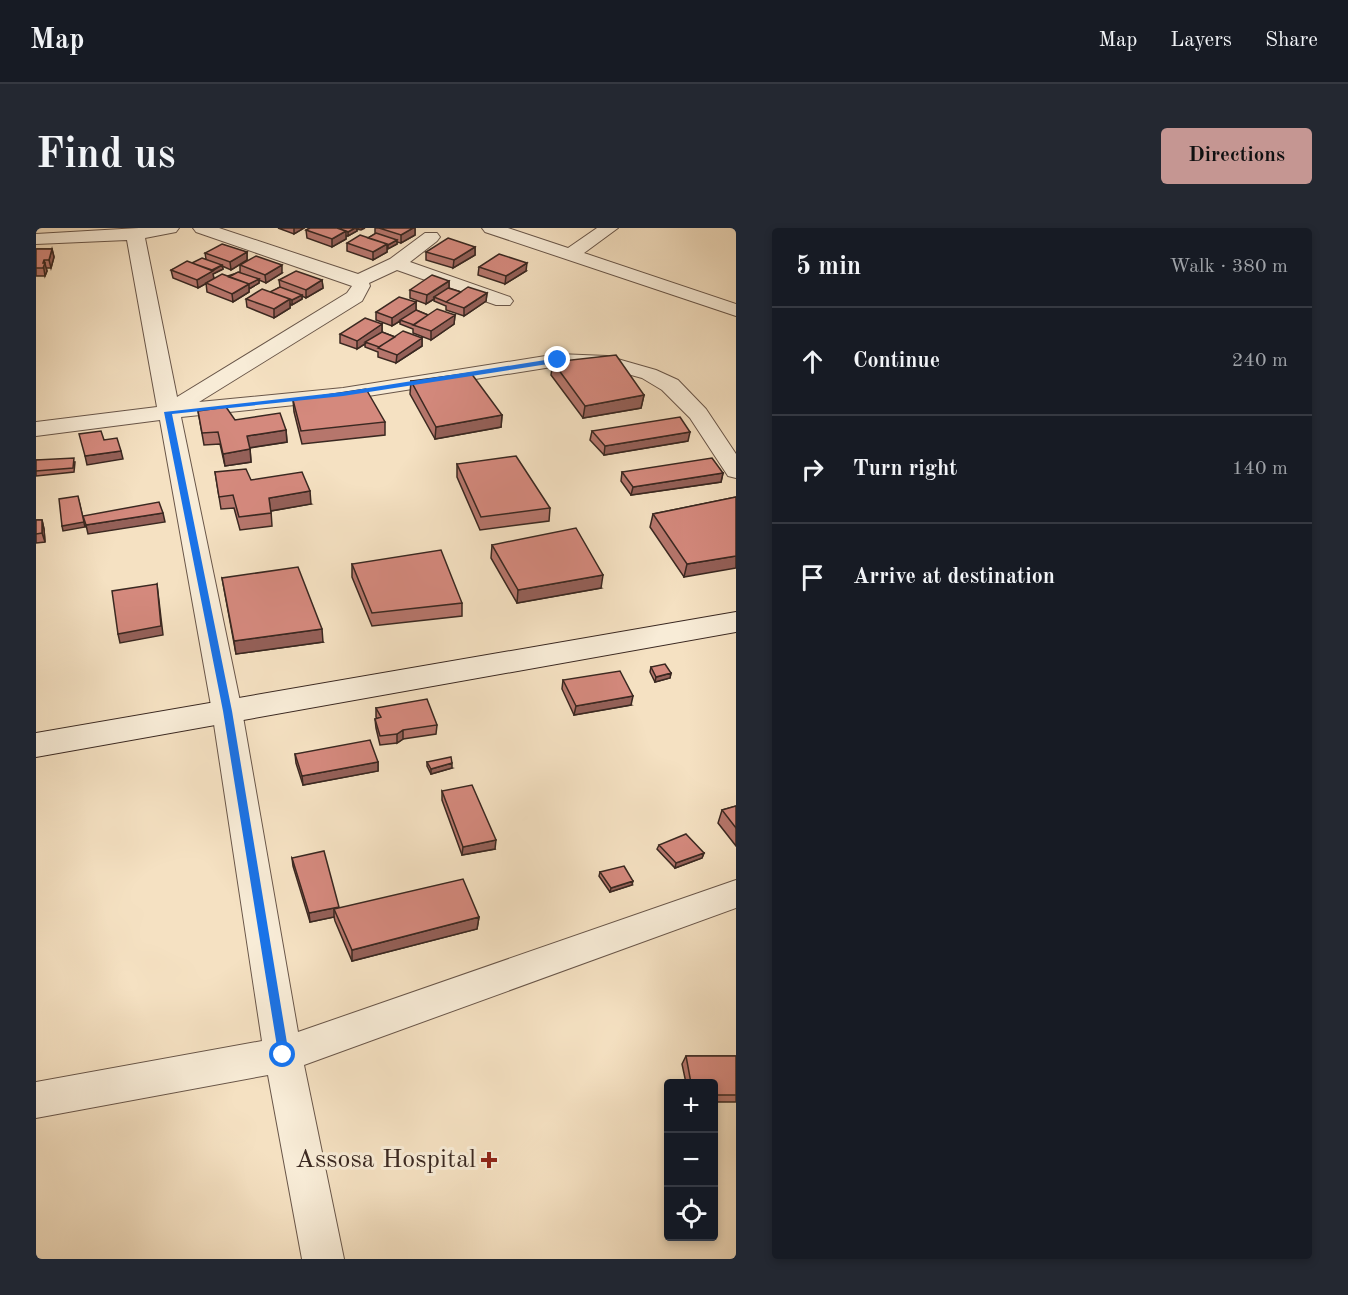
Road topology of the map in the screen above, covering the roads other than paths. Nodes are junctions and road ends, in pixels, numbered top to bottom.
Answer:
1 (170, 228) edge
2 (202, 228) edge
3 (491, 228) edge
4 (609, 228) edge
5 (135, 234) junction
6 (431, 237) dead end
7 (36, 239) edge
8 (571, 254) junction
9 (396, 263) junction
10 (359, 281) junction
11 (503, 301) dead end
12 (736, 310) edge
13 (168, 412) junction
14 (36, 429) edge
15 (736, 471) edge
16 (736, 622) edge
17 (227, 711) junction
18 (36, 745) edge
19 (736, 894) edge
20 (283, 1055) junction
21 (36, 1100) edge
22 (323, 1259) edge

1 - 5 street
2 - 10 street
3 - 8 street
4 - 8 street
5 - 7 street
5 - 13 street
6 - 9 street
8 - 12 street
9 - 10 street
9 - 11 street
10 - 13 street
13 - 14 street
13 - 15 street
13 - 17 street
16 - 17 street
17 - 18 street
17 - 20 street
19 - 20 street
20 - 21 street
20 - 22 street

